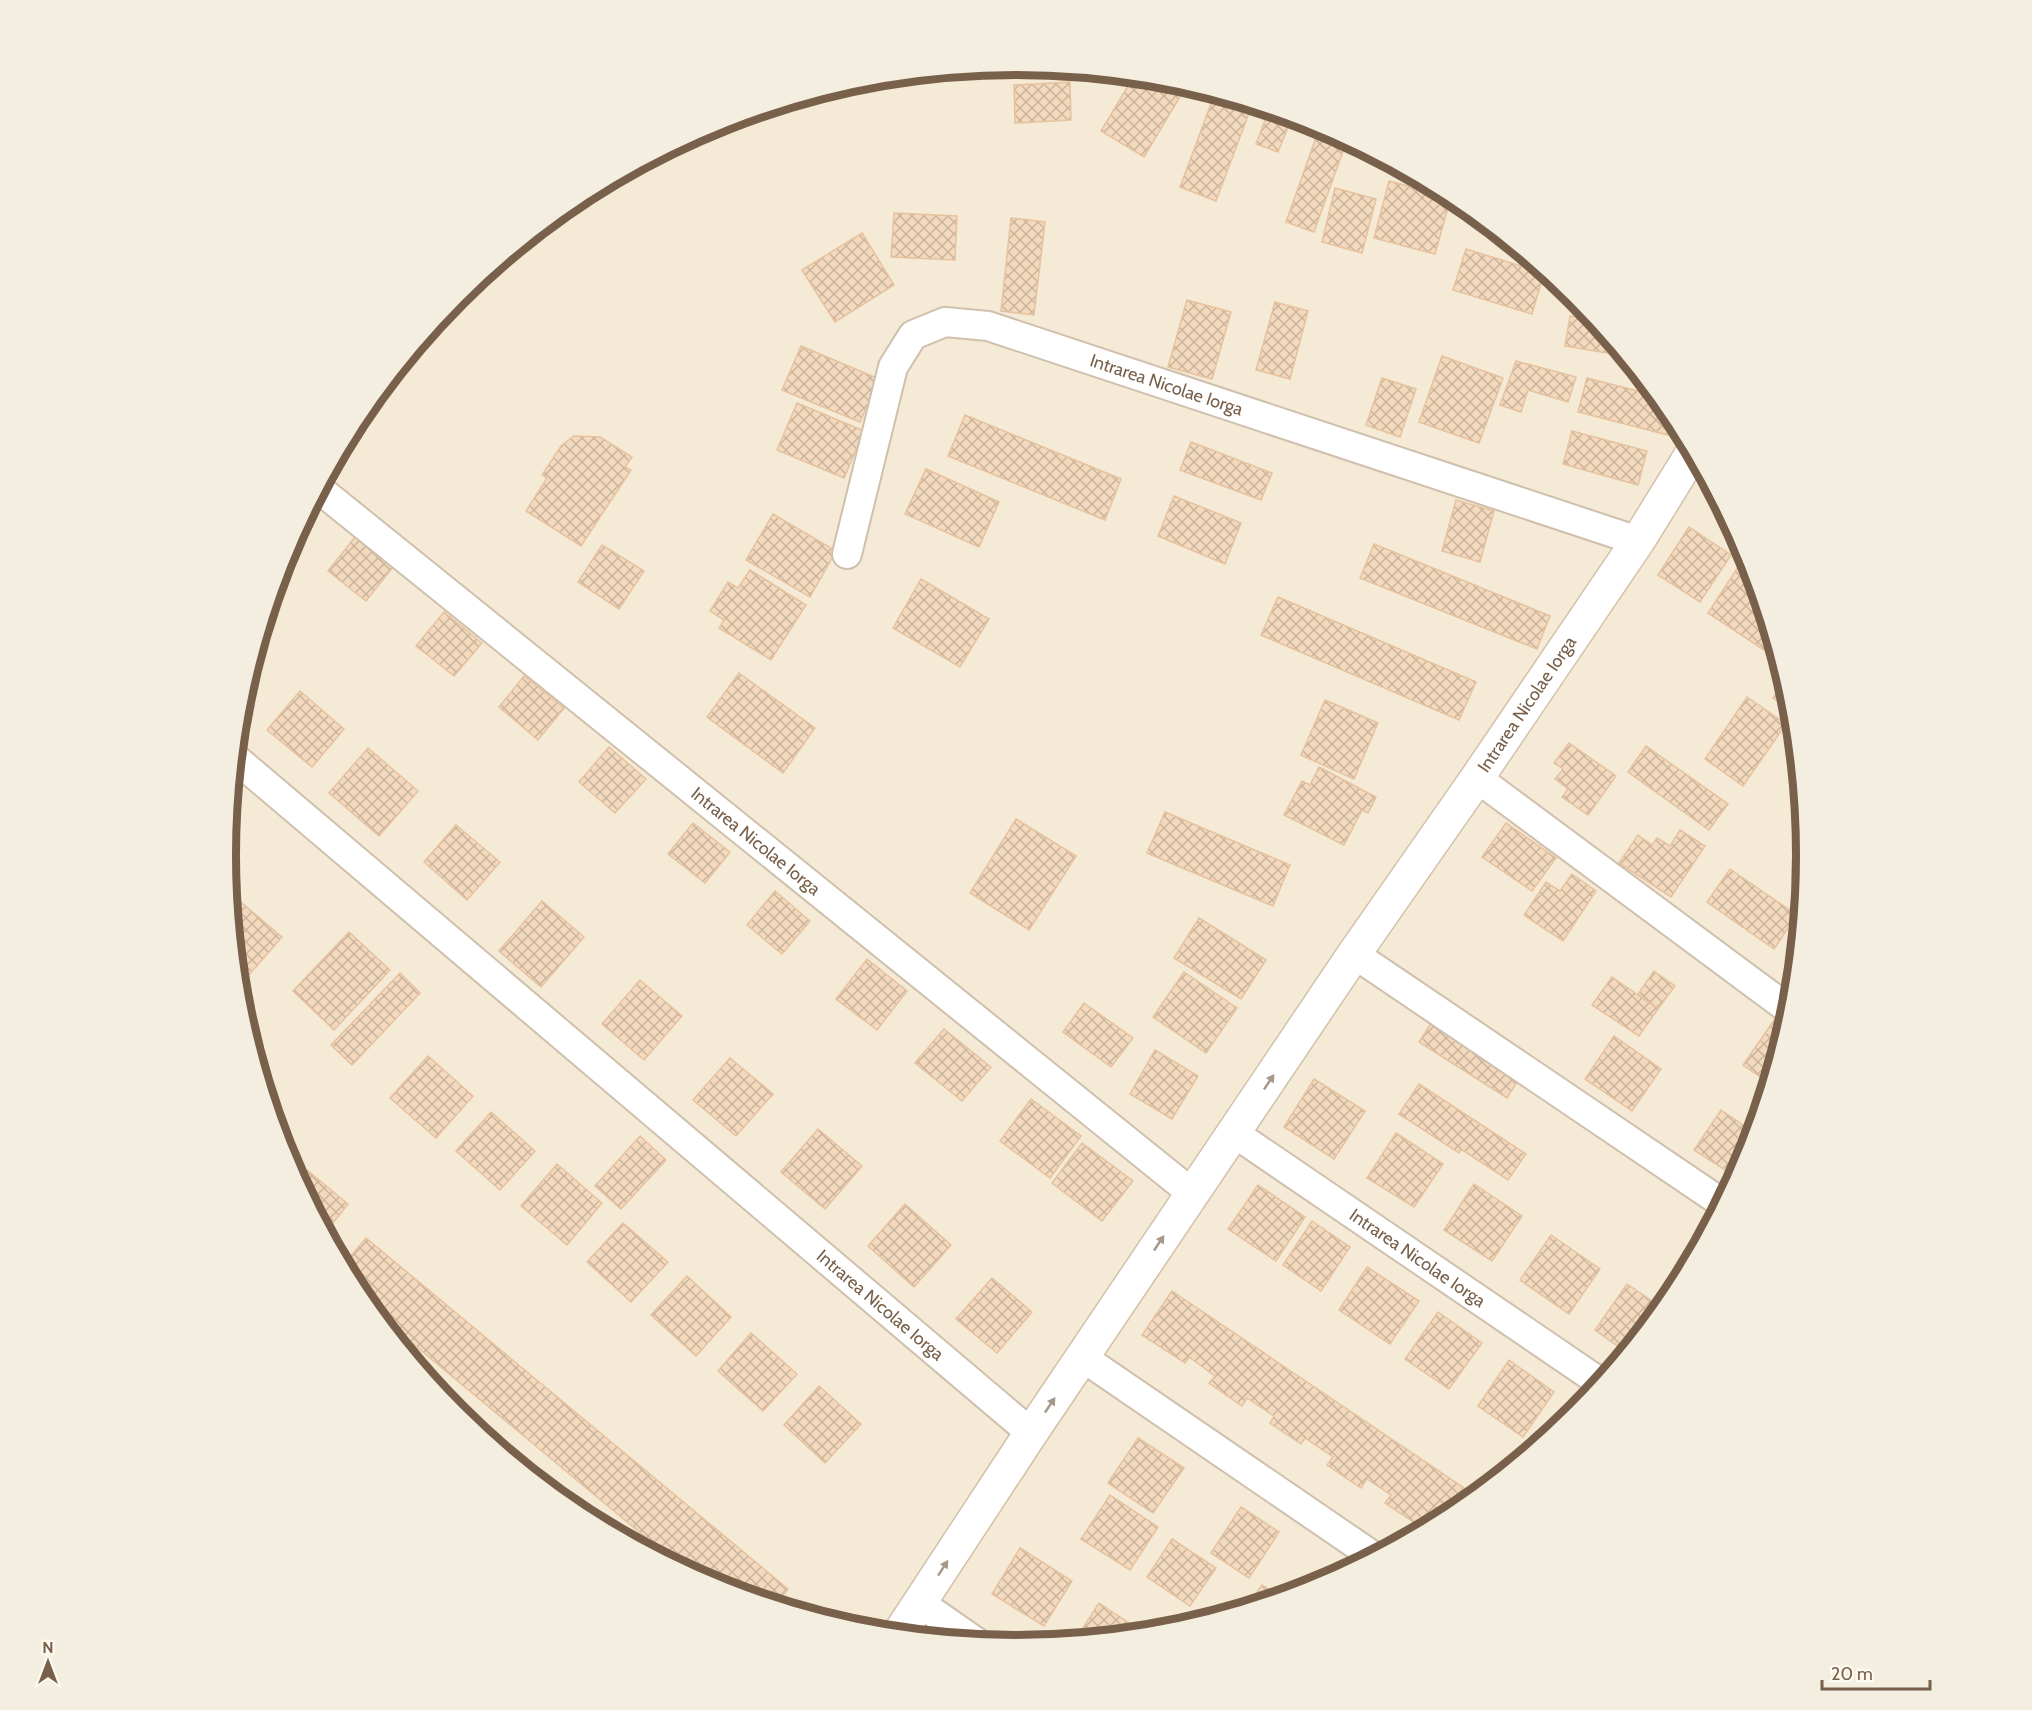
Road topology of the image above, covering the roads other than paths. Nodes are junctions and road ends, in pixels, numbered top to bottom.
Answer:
1 (1688, 460) edge
2 (325, 494) edge
3 (1638, 541) junction
4 (847, 554) dead end
5 (242, 764) edge
6 (1477, 778) junction
7 (1354, 954) junction
8 (1781, 1004) edge
9 (1234, 1133) junction
10 (1192, 1194) junction
11 (1716, 1199) edge
12 (1082, 1358) junction
13 (1594, 1378) edge
14 (1031, 1433) junction
15 (1367, 1552) edge
16 (920, 1603) junction
17 (904, 1626) edge
18 (963, 1633) edge

1 - 3 street, Intrarea Nicolae Iorga
2 - 10 street, Intrarea Nicolae Iorga
3 - 4 street, Intrarea Nicolae Iorga
3 - 6 street, Intrarea Nicolae Iorga
5 - 14 street, Intrarea Nicolae Iorga
6 - 7 street, Intrarea Nicolae Iorga
6 - 8 street, Intrarea Nicolae Iorga
9 -> 7 street, Intrarea Nicolae Iorga
7 - 11 street
9 - 10 street, Intrarea Nicolae Iorga
9 - 13 street, Intrarea Nicolae Iorga
12 -> 10 street, Intrarea Nicolae Iorga
14 -> 12 street, Intrarea Nicolae Iorga
12 - 15 street
16 -> 14 street, Intrarea Nicolae Iorga
16 - 17 street, Intrarea Nicolae Iorga
16 - 18 street

